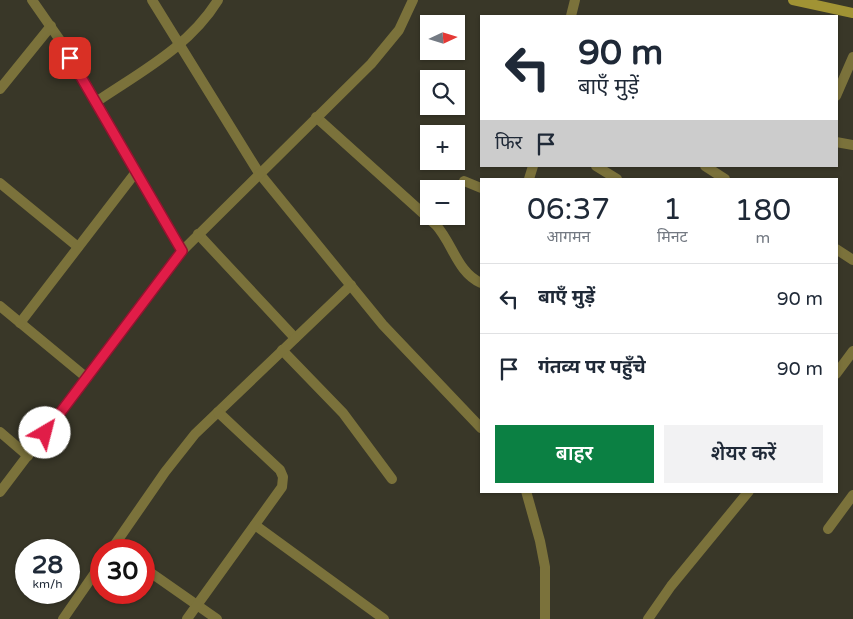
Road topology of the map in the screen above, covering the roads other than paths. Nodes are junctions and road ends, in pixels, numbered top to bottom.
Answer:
1 (32, 0) edge
2 (152, 0) edge
3 (218, 0) edge
4 (413, 0) edge
5 (575, 0) edge
6 (793, 0) edge
7 (837, 5) edge
8 (853, 13) edge
9 (571, 15) edge
10 (51, 26) junction
11 (180, 46) junction
12 (853, 57) edge
13 (0, 89) edge
14 (838, 91) edge
15 (96, 102) junction
16 (316, 117) junction
17 (838, 142) edge
18 (853, 145) edge
19 (598, 167) edge
20 (707, 167) edge
21 (136, 172) junction
22 (259, 173) junction
23 (615, 178) edge
24 (723, 178) edge
25 (465, 181) edge
26 (0, 184) edge
27 (480, 188) edge
28 (198, 234) junction
29 (78, 247) junction
30 (838, 250) edge
31 (182, 251) junction
32 (852, 255) edge
33 (480, 282) edge
34 (350, 285) junction
35 (0, 306) edge
36 (20, 323) junction
37 (295, 338) junction
38 (282, 350) junction
39 (853, 351) edge
40 (838, 371) edge
41 (87, 378) junction
42 (218, 412) junction
43 (480, 427) edge
44 (0, 432) edge
45 (28, 456) junction
46 (392, 479) dead end
47 (0, 492) edge
48 (527, 493) edge
49 (747, 493) edge
50 (853, 495) edge
51 (256, 525) junction
52 (828, 529) dead end
53 (120, 539) edge
54 (155, 575) edge
55 (90, 580) edge
56 (197, 604) junction
57 (64, 619) edge
58 (187, 619) edge
59 (217, 619) edge
60 (384, 619) edge
61 (544, 619) edge
62 (648, 619) edge

1 - 10 street
2 - 11 street
3 - 11 street
4 - 16 street
5 - 9 street
6 - 7 street
7 - 8 street
10 - 13 street
10 - 15 street
11 - 15 street
11 - 22 street
12 - 14 street
15 - 21 street
16 - 22 street
16 - 33 street
17 - 18 street
19 - 23 street
20 - 24 street
21 - 29 street
21 - 31 street
22 - 28 street
22 - 34 street
25 - 27 street
26 - 29 street
28 - 31 street
28 - 37 street
29 - 36 street
30 - 32 street
31 - 41 street
34 - 37 street
34 - 43 street
35 - 36 street
36 - 41 street
37 - 38 street
38 - 42 street
38 - 46 street
39 - 40 street
41 - 45 street
42 - 51 street
42 - 53 street
44 - 45 street
45 - 47 street
48 - 61 street
49 - 62 street
50 - 52 street
51 - 56 street
51 - 60 street
54 - 56 street
55 - 57 street
56 - 58 street
56 - 59 street

